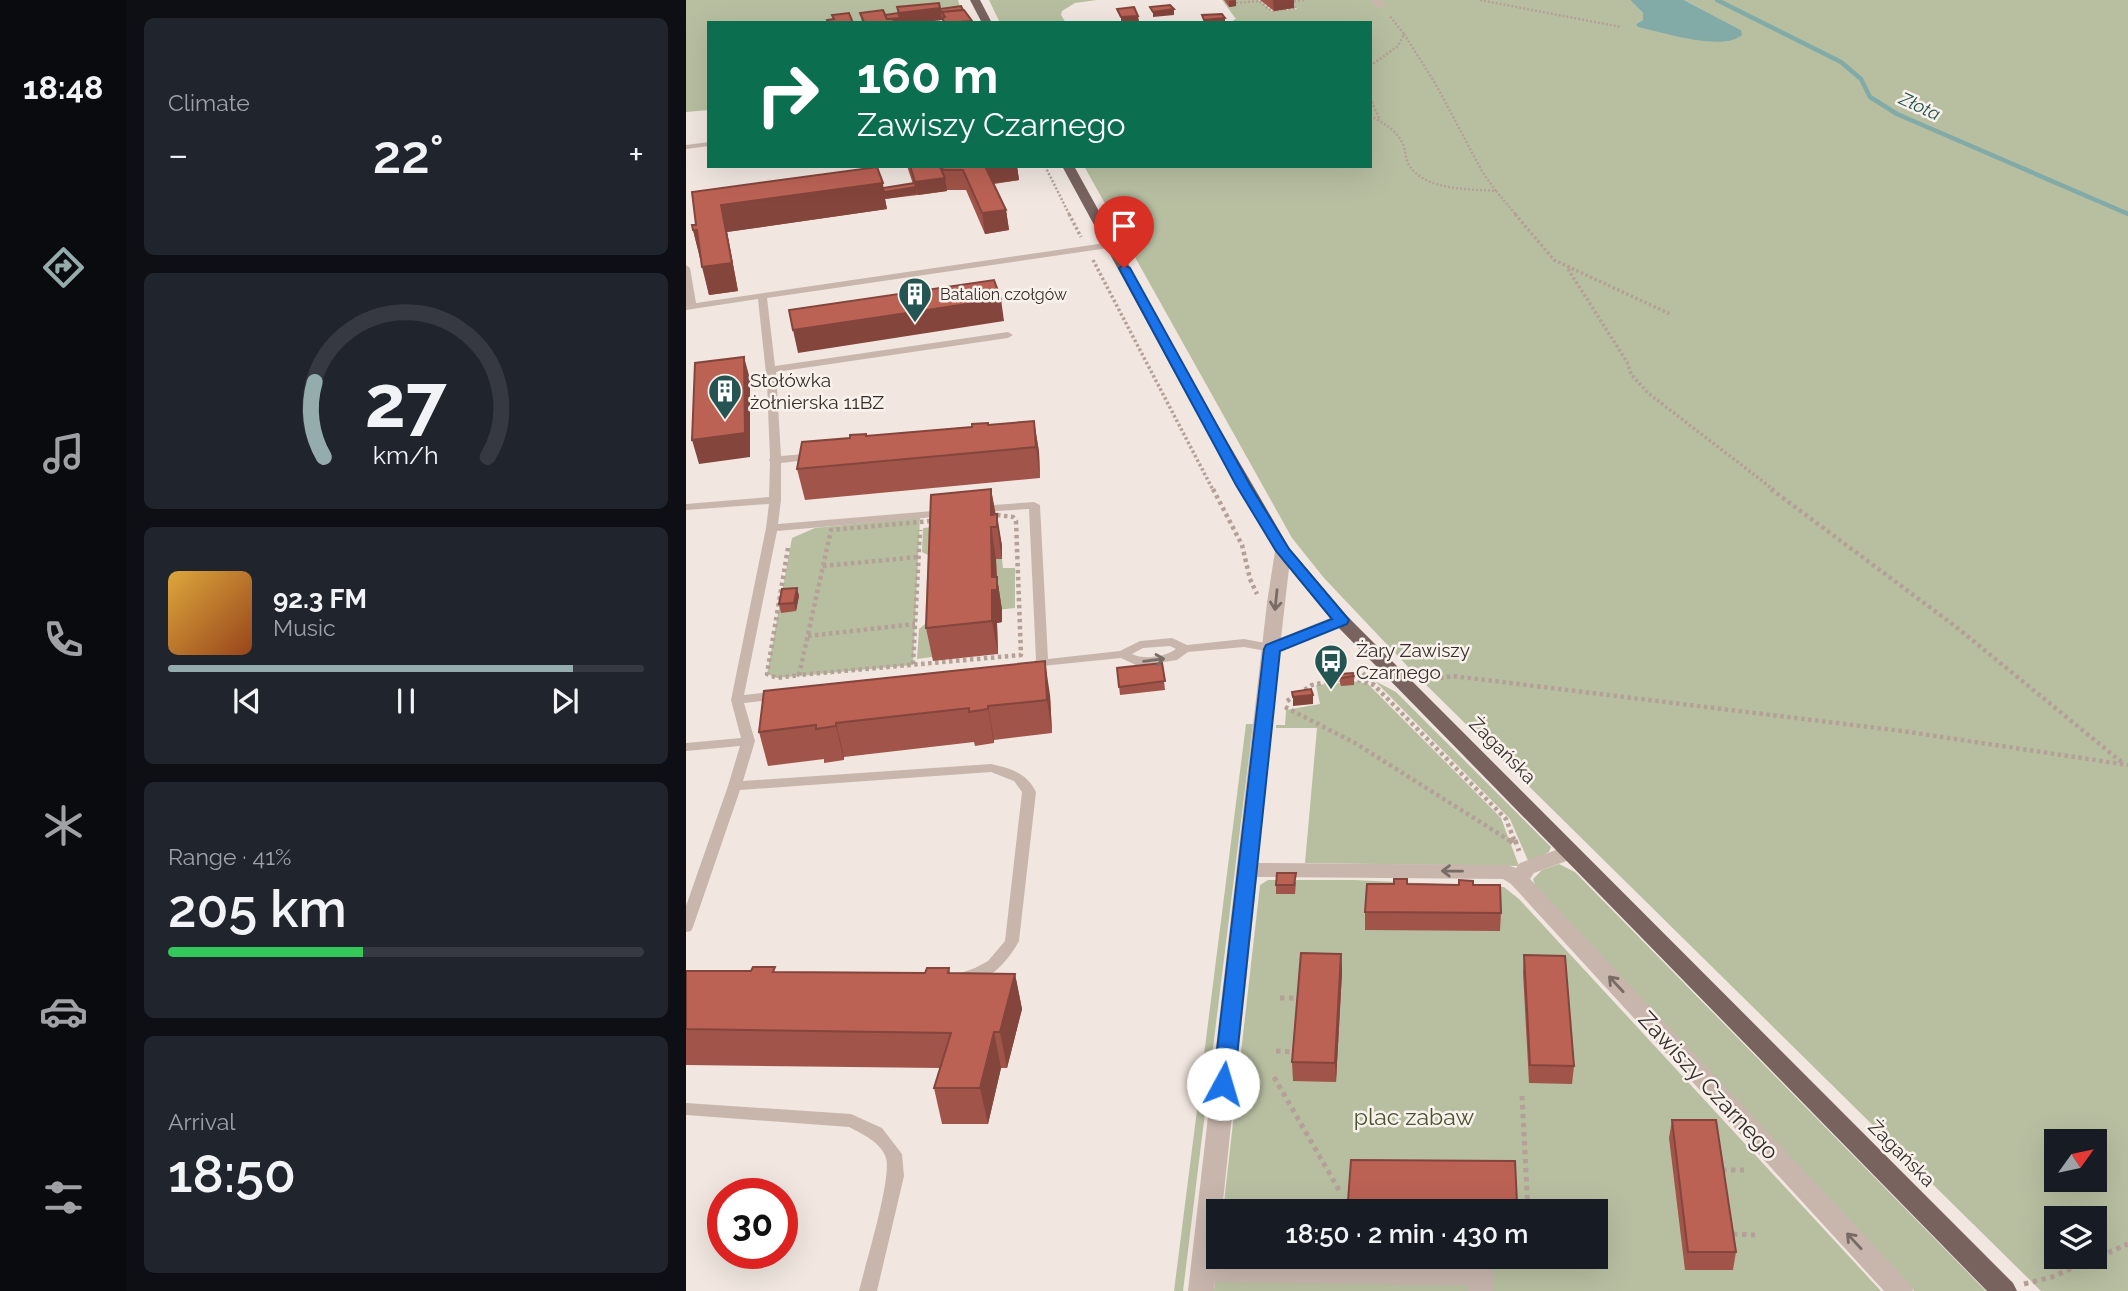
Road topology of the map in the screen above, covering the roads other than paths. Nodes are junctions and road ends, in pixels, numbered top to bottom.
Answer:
1 (975, 0) edge
2 (986, 21) edge
3 (707, 144) edge
4 (686, 147) edge
5 (1069, 168) edge
6 (1112, 246) junction
7 (686, 268) edge
8 (762, 297) junction
9 (689, 307) edge
10 (1008, 335) dead end
11 (771, 370) junction
12 (829, 454) edge
13 (774, 460) junction
14 (776, 500) junction
15 (686, 507) edge
16 (965, 511) edge
17 (951, 512) edge
18 (772, 528) junction
19 (1283, 551) junction
20 (1342, 620) junction
21 (1272, 649) junction
22 (1042, 663) junction
23 (1028, 665) edge
24 (792, 694) edge
25 (737, 701) junction
26 (748, 741) junction
27 (686, 747) edge
28 (735, 786) junction
29 (1570, 852) junction
30 (1246, 870) junction
31 (1522, 874) junction
32 (686, 927) edge
33 (953, 977) edge
34 (686, 1109) edge
35 (1202, 1281) edge
36 (868, 1291) edge
37 (1480, 1291) edge
38 (1900, 1291) edge
39 (2003, 1291) edge

1 - 2 main road
3 - 4 lane
5 - 6 main road, Żagańska
6 - 8 lane
6 - 19 main road, Żagańska
7 - 9 lane
8 - 9 lane
8 - 11 lane
10 - 11 lane
11 - 13 lane
12 - 13 lane
13 - 14 lane
14 - 15 lane
14 - 18 lane
16 - 22 lane
17 - 18 lane
18 - 25 lane
19 - 20 main road, Żagańska
19 -> 21 street
20 - 21 street
20 - 29 main road, Żagańska
21 - 22 lane
21 - 30 street
22 - 23 lane
24 - 25 lane
25 - 26 lane
26 - 27 lane
26 - 28 lane
28 - 32 lane
28 - 33 lane
29 - 31 street
29 - 39 main road, Żagańska
31 -> 30 street
30 - 35 street
38 -> 31 street, Zawiszy Czarnego
34 - 36 lane
35 - 37 street

